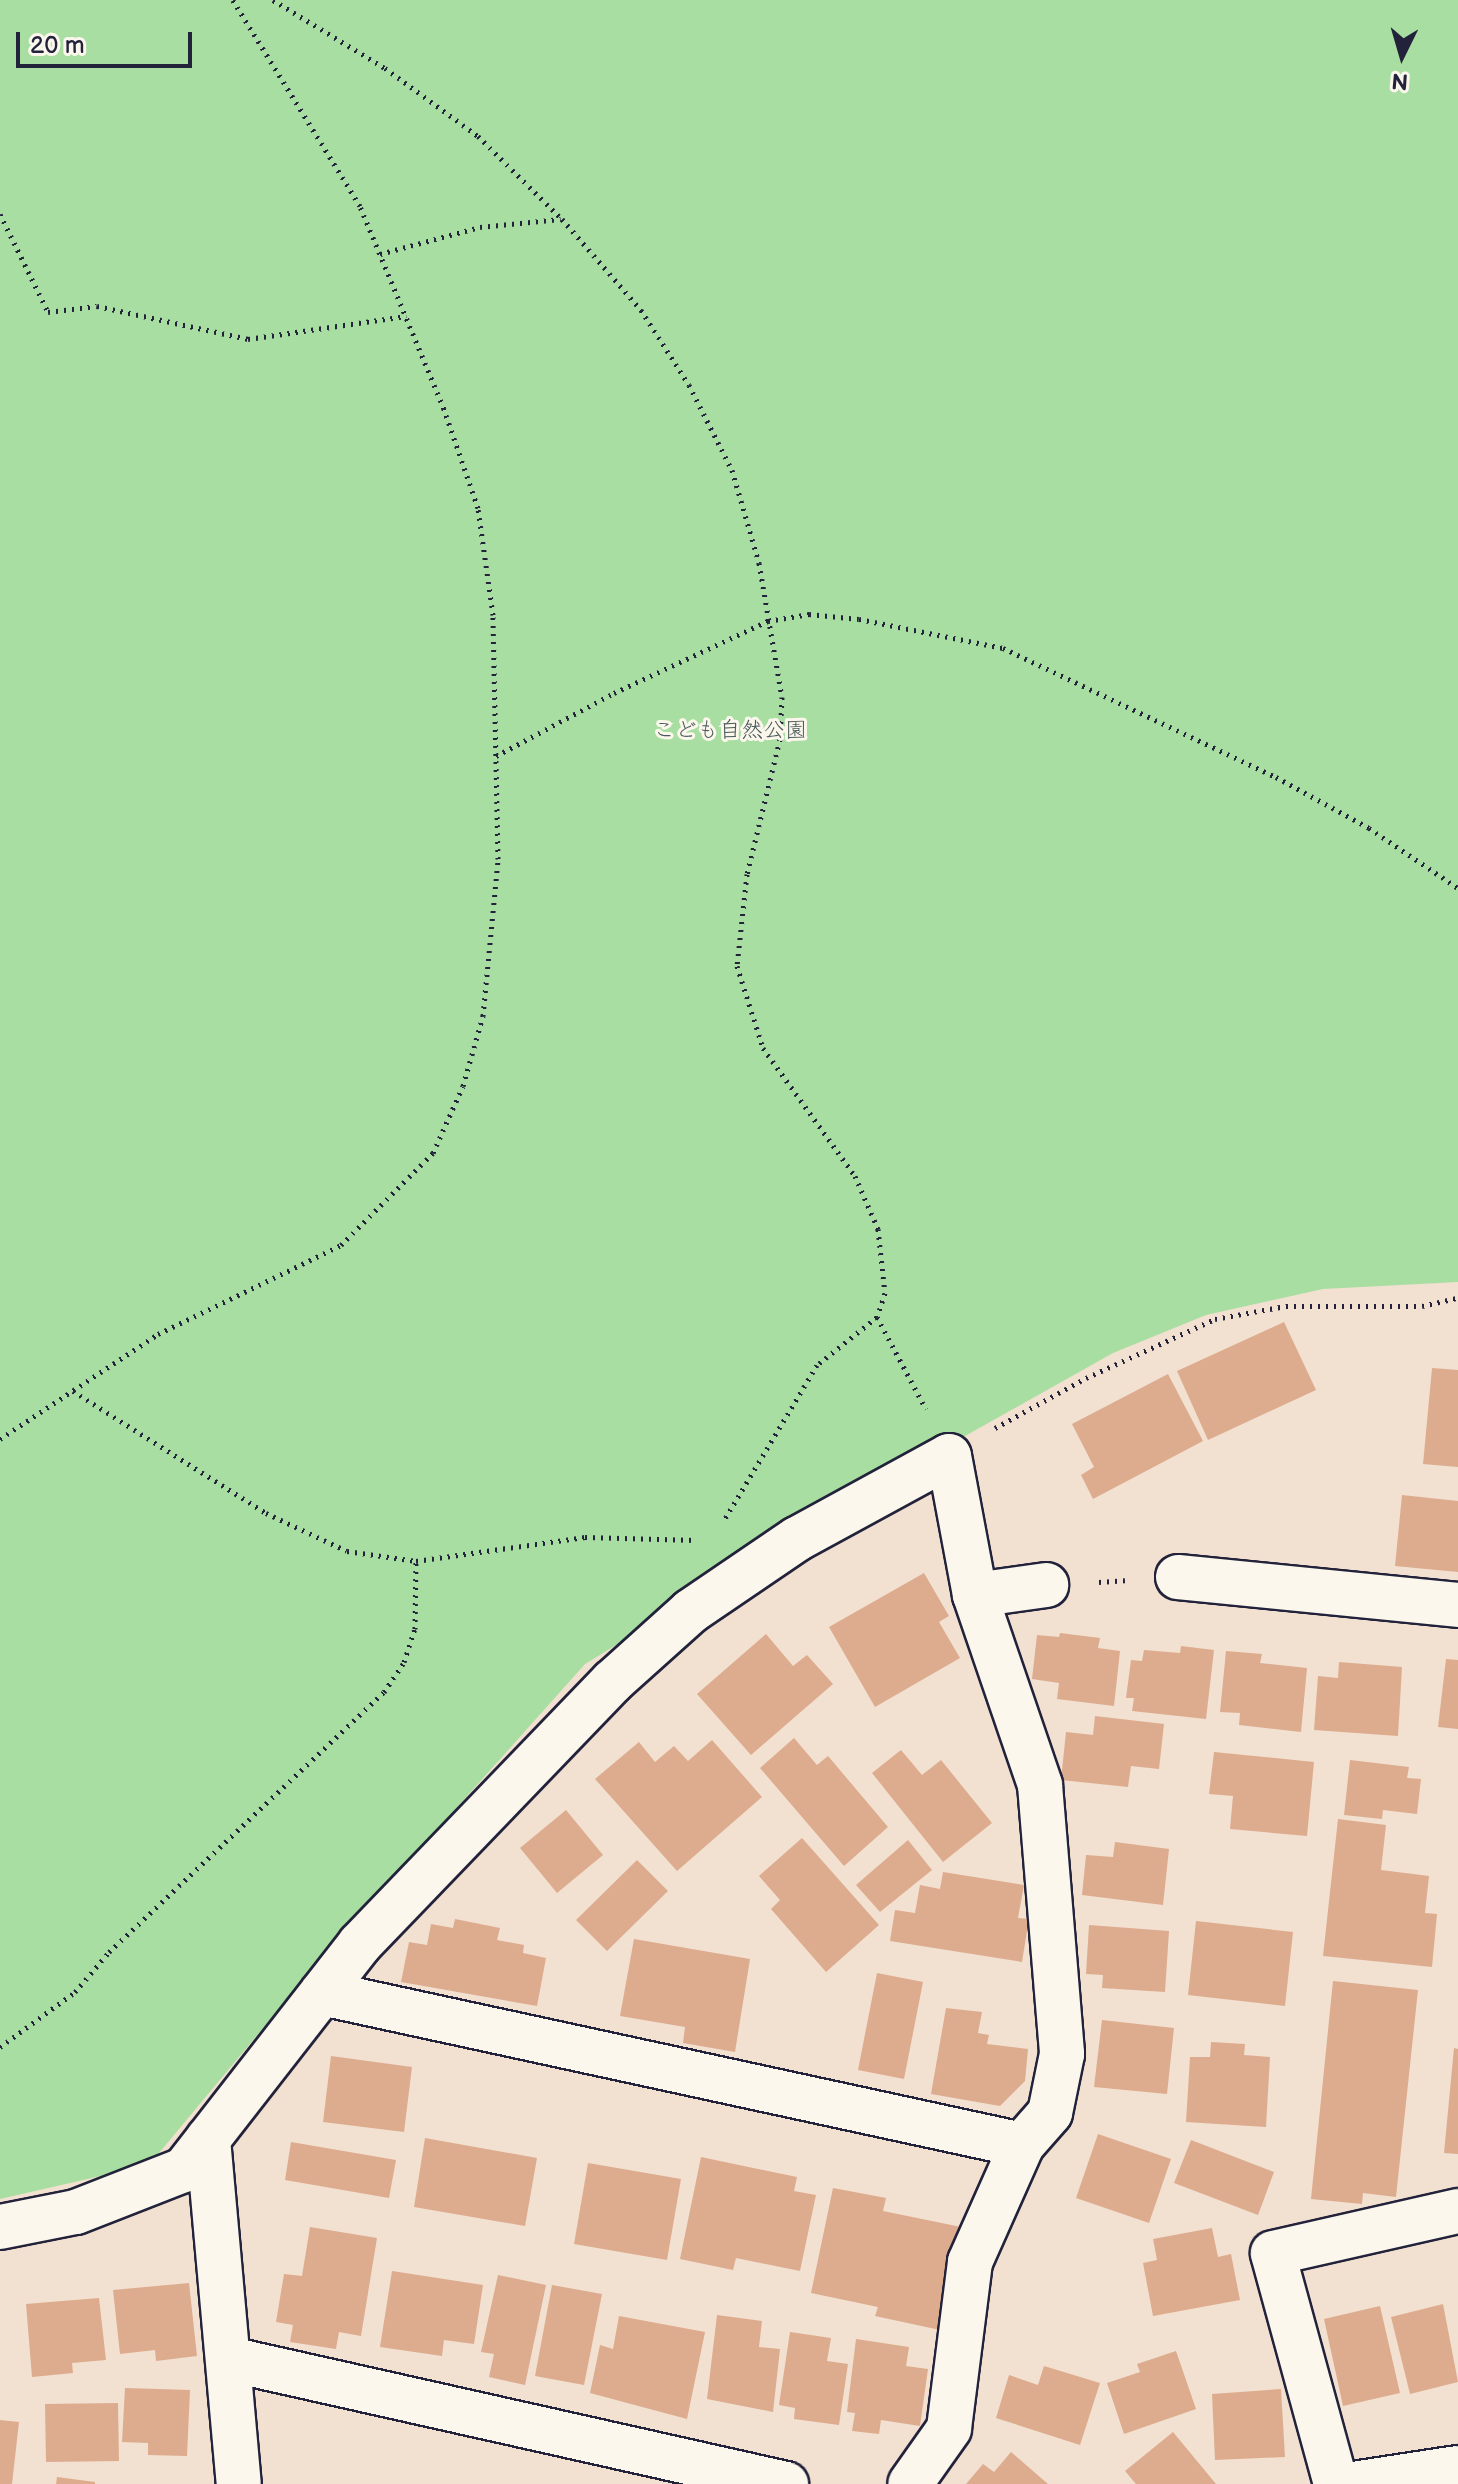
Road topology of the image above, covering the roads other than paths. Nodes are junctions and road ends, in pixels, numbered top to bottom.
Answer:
1 (1178, 1577) road end
2 (1046, 1585) road end
3 (975, 1595) junction
4 (1458, 1605) edge
5 (322, 1993) junction
6 (208, 2139) junction
7 (1022, 2145) junction
8 (1458, 2211) edge
9 (0, 2227) edge
10 (229, 2359) junction
11 (1458, 2468) edge
12 (239, 2484) edge
13 (786, 2484) edge
14 (910, 2484) edge
15 (1336, 2484) edge
16 (1353, 2484) edge

1 - 4 street
2 - 3 street
3 - 5 street
3 - 7 street
5 - 6 street
5 - 7 street
6 - 9 street
6 - 10 street
7 - 14 street
8 - 15 street
10 - 12 street
10 - 13 street
11 - 16 street

